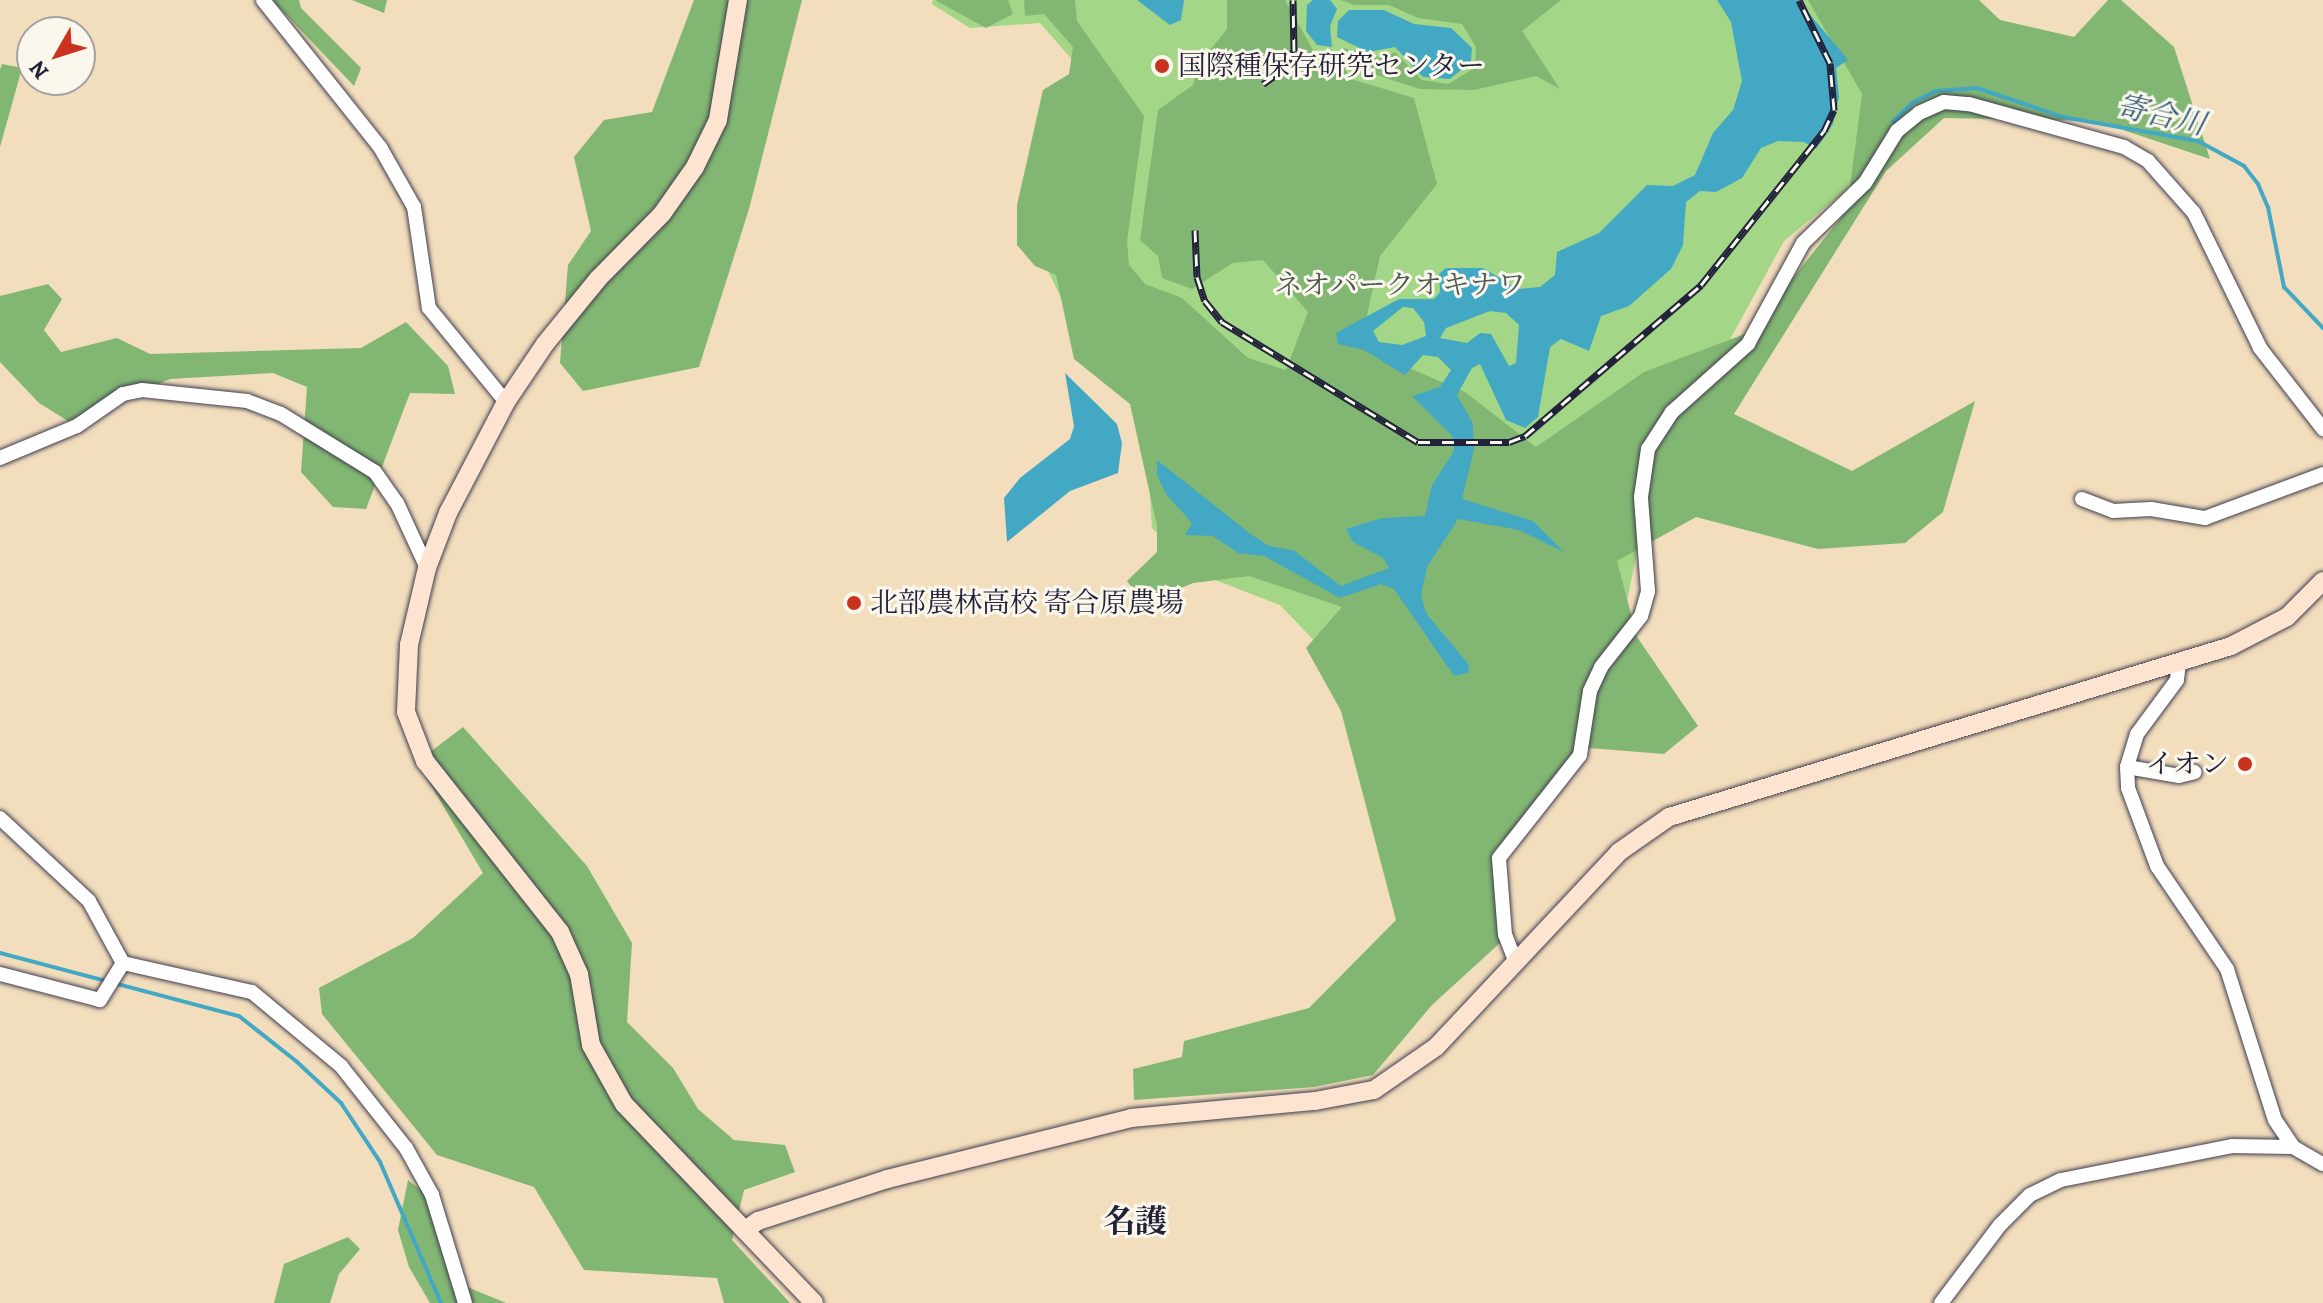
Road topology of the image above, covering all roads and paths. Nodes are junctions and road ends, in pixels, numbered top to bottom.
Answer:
1 (263, 0) edge
2 (738, 0) edge
3 (506, 402) junction
4 (2323, 429) edge
5 (0, 458) edge
6 (2323, 474) edge
7 (2082, 499) dead end
8 (427, 568) junction
9 (2323, 581) edge
10 (2179, 663) junction
11 (2127, 767) junction
12 (2195, 772) dead end
13 (0, 818) edge
14 (123, 963) junction
15 (1516, 963) junction
16 (0, 974) edge
17 (2293, 1147) junction
18 (2323, 1164) edge
19 (745, 1230) junction
20 (465, 1303) edge
21 (814, 1303) edge
22 (1941, 1303) edge

1 - 3 street
2 - 3 street
3 - 8 street
4 - 15 street
5 - 8 street
6 - 7 street
8 - 19 street
9 - 10 street
10 - 11 street
10 - 15 street
11 - 12 street
11 - 17 street
13 - 14 street
14 - 16 street
14 - 20 street
15 - 19 street
17 - 18 street
17 - 22 street
19 - 21 street

